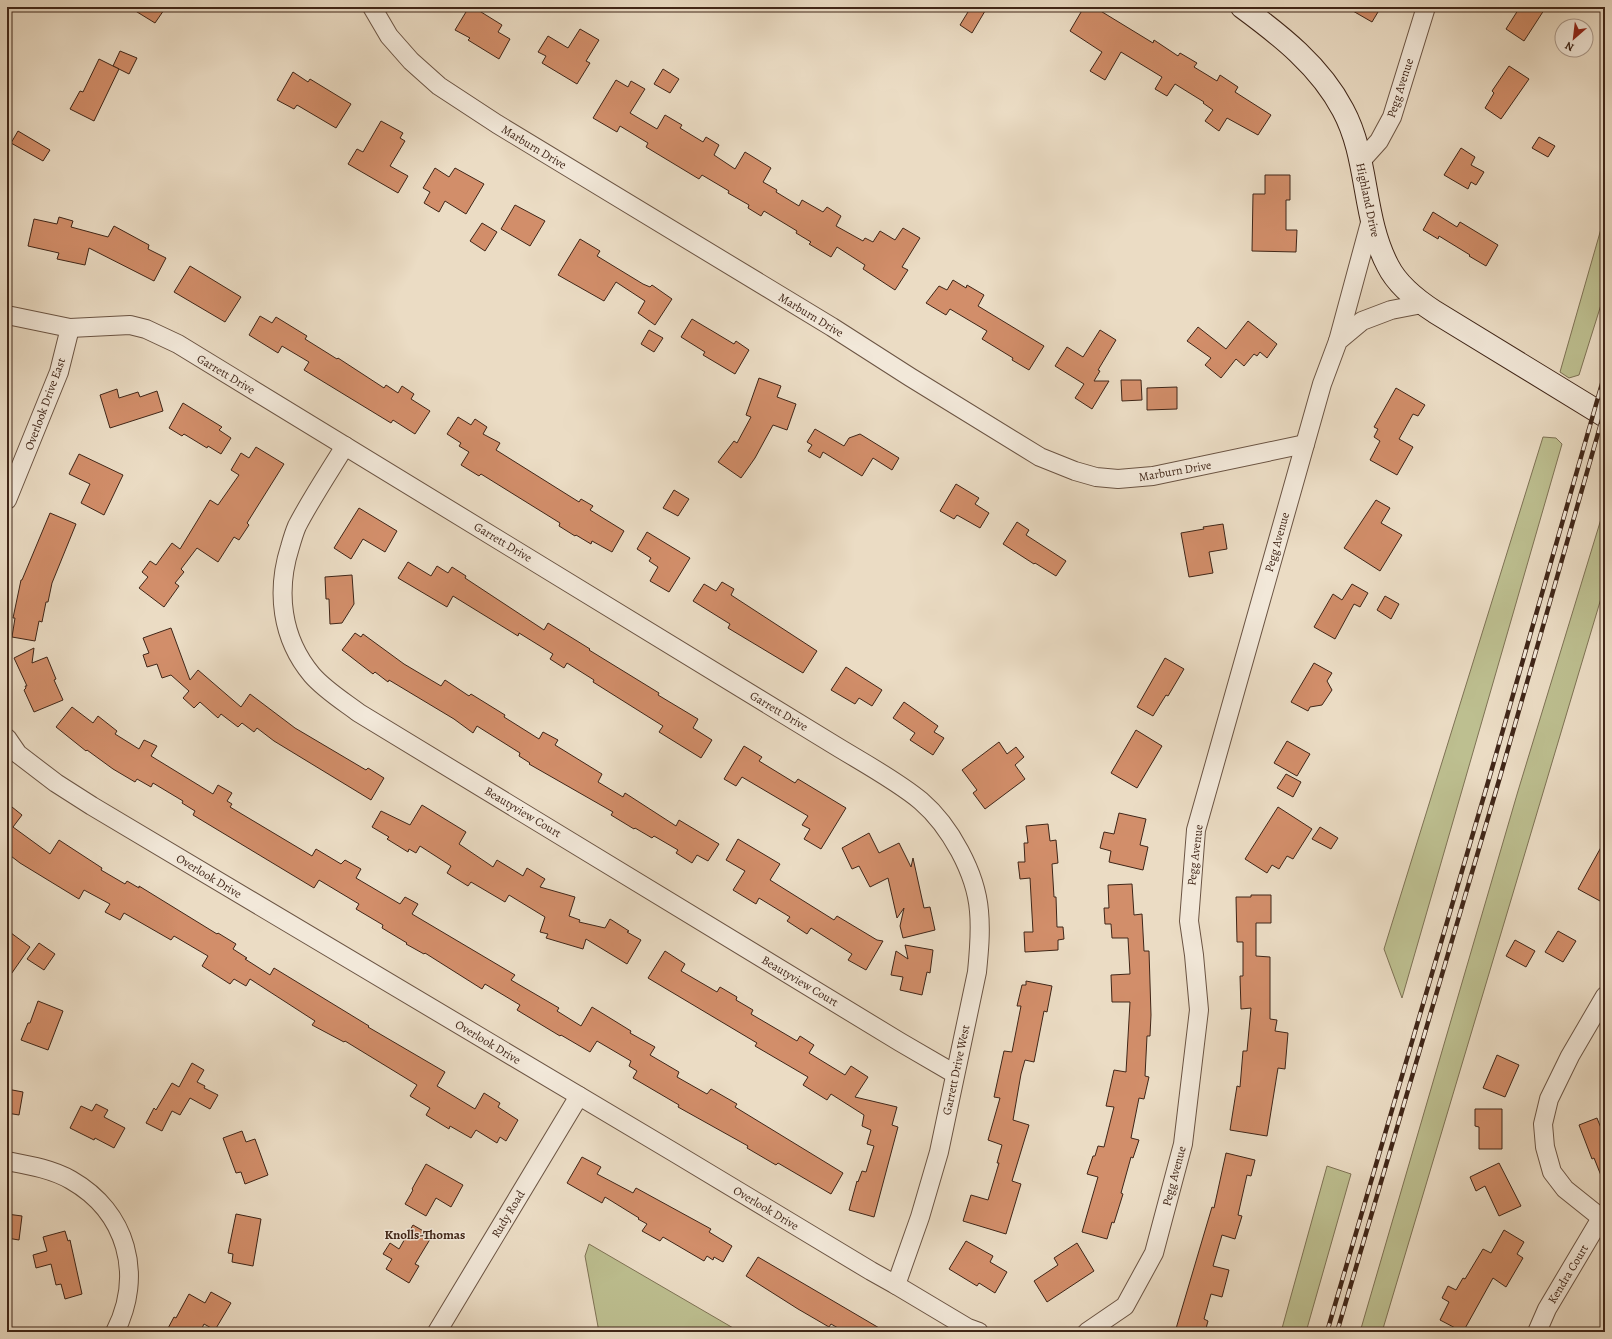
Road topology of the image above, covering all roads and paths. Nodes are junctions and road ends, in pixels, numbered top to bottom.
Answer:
1 (372, 7) edge
2 (1242, 7) edge
3 (1426, 7) edge
4 (1361, 161) junction
5 (1371, 219) junction
6 (1422, 304) junction
7 (7, 315) edge
8 (70, 328) junction
9 (1338, 341) junction
10 (1605, 416) edge
11 (1306, 444) junction
12 (345, 446) junction
13 (7, 500) edge
14 (7, 738) edge
15 (960, 852) joint
16 (1605, 996) edge
17 (955, 1074) junction
18 (579, 1096) junction
19 (7, 1161) edge
20 (1603, 1220) edge
21 (896, 1285) junction
22 (115, 1332) edge
23 (437, 1332) edge
24 (979, 1332) edge
25 (1087, 1332) edge
26 (1537, 1332) edge

1 - 11 street, Marburn Drive
2 - 4 street, Highland Drive
3 - 4 street, Pegg Avenue
4 - 5 street, Highland Drive
5 - 6 street, Highland Drive
5 - 9 street, Pegg Avenue
6 - 9 street, Pegg Avenue
6 - 10 street, Highland Drive
7 - 8 street, Garrett Drive
8 - 12 street, Garrett Drive
8 - 13 street, Overlook Drive East
9 - 11 street, Pegg Avenue
11 - 25 street, Pegg Avenue
12 - 15 street, Garrett Drive
12 - 17 street, Beautyview Court
14 - 18 street, Overlook Drive
15 - 17 street, Garrett Drive West
16 - 20 street
17 - 21 street, Garrett Drive West
18 - 21 street, Overlook Drive
18 - 23 street, Rudy Road
19 - 22 street
20 - 26 street, Kendra Court
21 - 24 street, Overlook Drive

